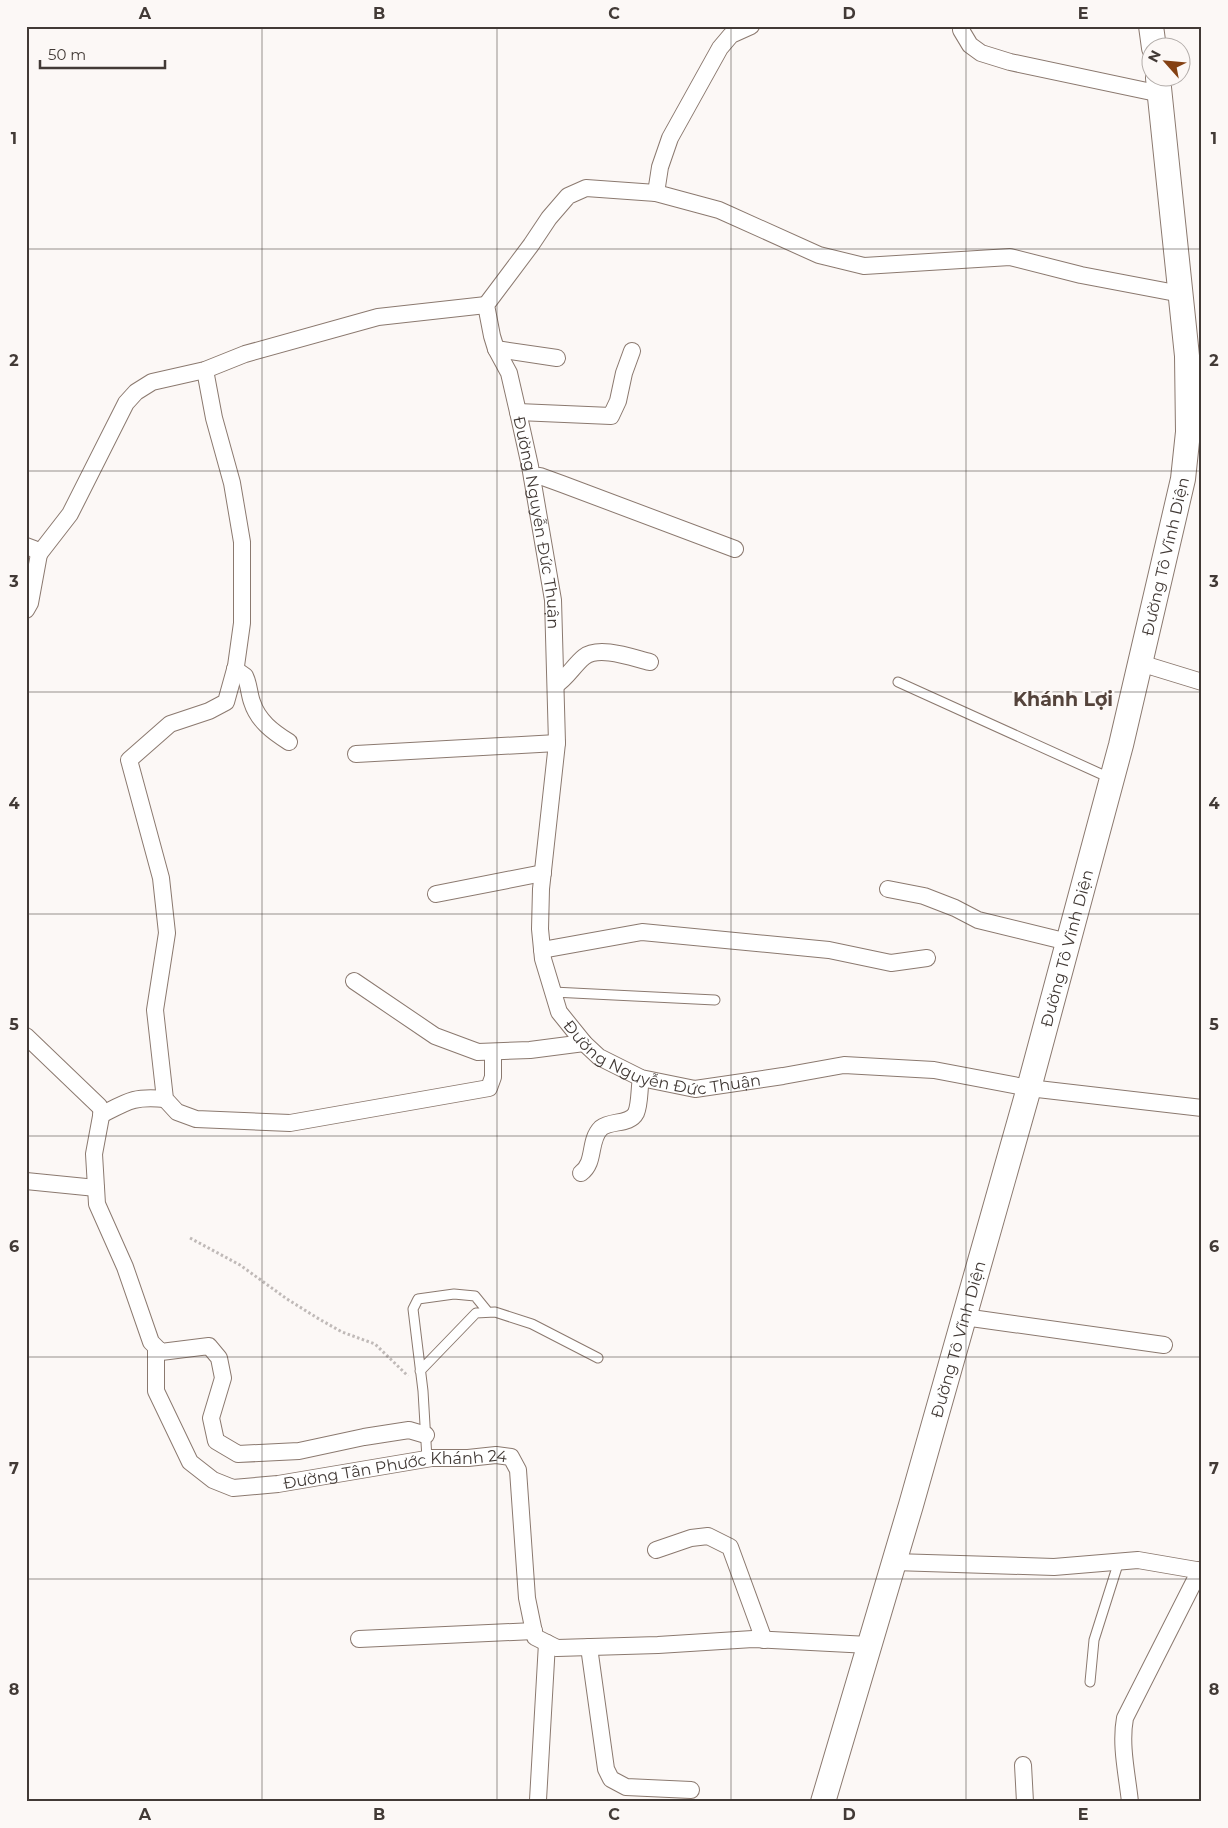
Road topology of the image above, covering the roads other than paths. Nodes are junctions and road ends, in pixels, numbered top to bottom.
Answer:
1 (751, 26) edge
2 (961, 30) dead end
3 (1140, 83) edge
4 (1160, 88) edge
5 (656, 193) junction
6 (1181, 294) junction
7 (486, 305) junction
8 (496, 349) junction
9 (632, 351) dead end
10 (1194, 354) edge
11 (557, 358) dead end
12 (205, 370) junction
13 (518, 412) junction
14 (1195, 433) edge
15 (532, 477) junction
16 (735, 549) dead end
17 (33, 550) edge
18 (26, 610) edge
19 (650, 662) dead end
20 (1140, 663) junction
21 (235, 669) junction
22 (898, 682) dead end
23 (1202, 682) edge
24 (556, 685) junction
25 (289, 742) dead end
26 (556, 743) junction
27 (356, 754) dead end
28 (1112, 779) junction
29 (543, 873) junction
30 (888, 889) dead end
31 (436, 894) dead end
32 (1068, 942) junction
33 (542, 950) junction
34 (927, 958) dead end
35 (354, 981) dead end
36 (553, 992) junction
37 (715, 1000) dead end
38 (26, 1036) edge
39 (584, 1043) junction
40 (493, 1052) junction
41 (641, 1078) junction
42 (1029, 1088) junction
43 (164, 1099) junction
44 (1202, 1108) edge
45 (102, 1115) junction
46 (581, 1173) dead end
47 (26, 1181) edge
48 (96, 1188) junction
49 (488, 1312) junction
50 (964, 1317) junction
51 (1164, 1345) dead end
52 (156, 1348) junction
53 (598, 1358) dead end
54 (420, 1371) junction
55 (426, 1435) junction
56 (427, 1459) junction
57 (656, 1550) dead end
58 (1119, 1561) junction
59 (894, 1562) junction
60 (1201, 1571) edge
61 (534, 1631) junction
62 (359, 1640) dead end
63 (764, 1640) junction
64 (547, 1643) junction
65 (869, 1645) junction
66 (589, 1647) junction
67 (1090, 1682) dead end
68 (1023, 1765) dead end
69 (691, 1790) dead end
70 (538, 1800) dead end
71 (823, 1802) edge
72 (1026, 1802) edge
73 (1130, 1802) edge

1 - 5 street
2 - 3 street
4 - 6 main road, Đường Tô Vĩnh Diện
5 - 6 street
5 - 7 street
6 - 10 main road, Đường Tô Vĩnh Diện
7 - 8 street, Đường Nguyễn Đức Thuận
7 - 12 street
8 - 11 street
8 - 13 street, Đường Nguyễn Đức Thuận
9 - 13 street
10 - 14 main road, Đường Tô Vĩnh Diện
12 - 17 street
12 - 21 street
13 - 15 street, Đường Nguyễn Đức Thuận
14 - 20 main road, Đường Tô Vĩnh Diện
15 - 16 street
15 - 24 street, Đường Nguyễn Đức Thuận
17 - 18 street
19 - 24 street
20 - 23 street
20 - 28 main road, Đường Tô Vĩnh Diện
21 - 25 street
21 - 43 street
22 - 28 lane
24 - 26 street, Đường Nguyễn Đức Thuận
26 - 27 street
26 - 29 street, Đường Nguyễn Đức Thuận
28 - 32 main road, Đường Tô Vĩnh Diện
29 - 31 street
29 - 33 street, Đường Nguyễn Đức Thuận
30 - 32 street
32 - 42 main road, Đường Tô Vĩnh Diện
33 - 34 street
33 - 36 street, Đường Nguyễn Đức Thuận
35 - 40 street
36 - 37 lane
36 - 39 street, Đường Nguyễn Đức Thuận
38 - 45 street
39 - 40 street
39 - 41 street, Đường Nguyễn Đức Thuận
40 - 43 street
41 - 42 street, Đường Nguyễn Đức Thuận
41 - 46 street
42 - 44 street, Đường Nguyễn Đức Thuận
42 - 50 main road, Đường Tô Vĩnh Diện
43 - 45 street
45 - 48 street
47 - 48 street
48 - 52 street
49 - 53 lane
49 - 54 lane
49 - 54 lane
50 - 51 street
50 - 59 main road, Đường Tô Vĩnh Diện
52 - 55 street
52 - 56 street, Đường Tân Phước Khánh 24
54 - 55 lane
55 - 56 lane
56 - 61 street, Đường Tân Phước Khánh 24
57 - 63 street
58 - 59 street
58 - 60 street
58 - 67 lane
59 - 65 main road, Đường Tô Vĩnh Diện
60 - 73 street
61 - 62 street
61 - 64 street
63 - 65 street
63 - 66 street
64 - 66 street
64 - 70 street
65 - 71 main road, Đường Tô Vĩnh Diện
66 - 69 street
68 - 72 street

